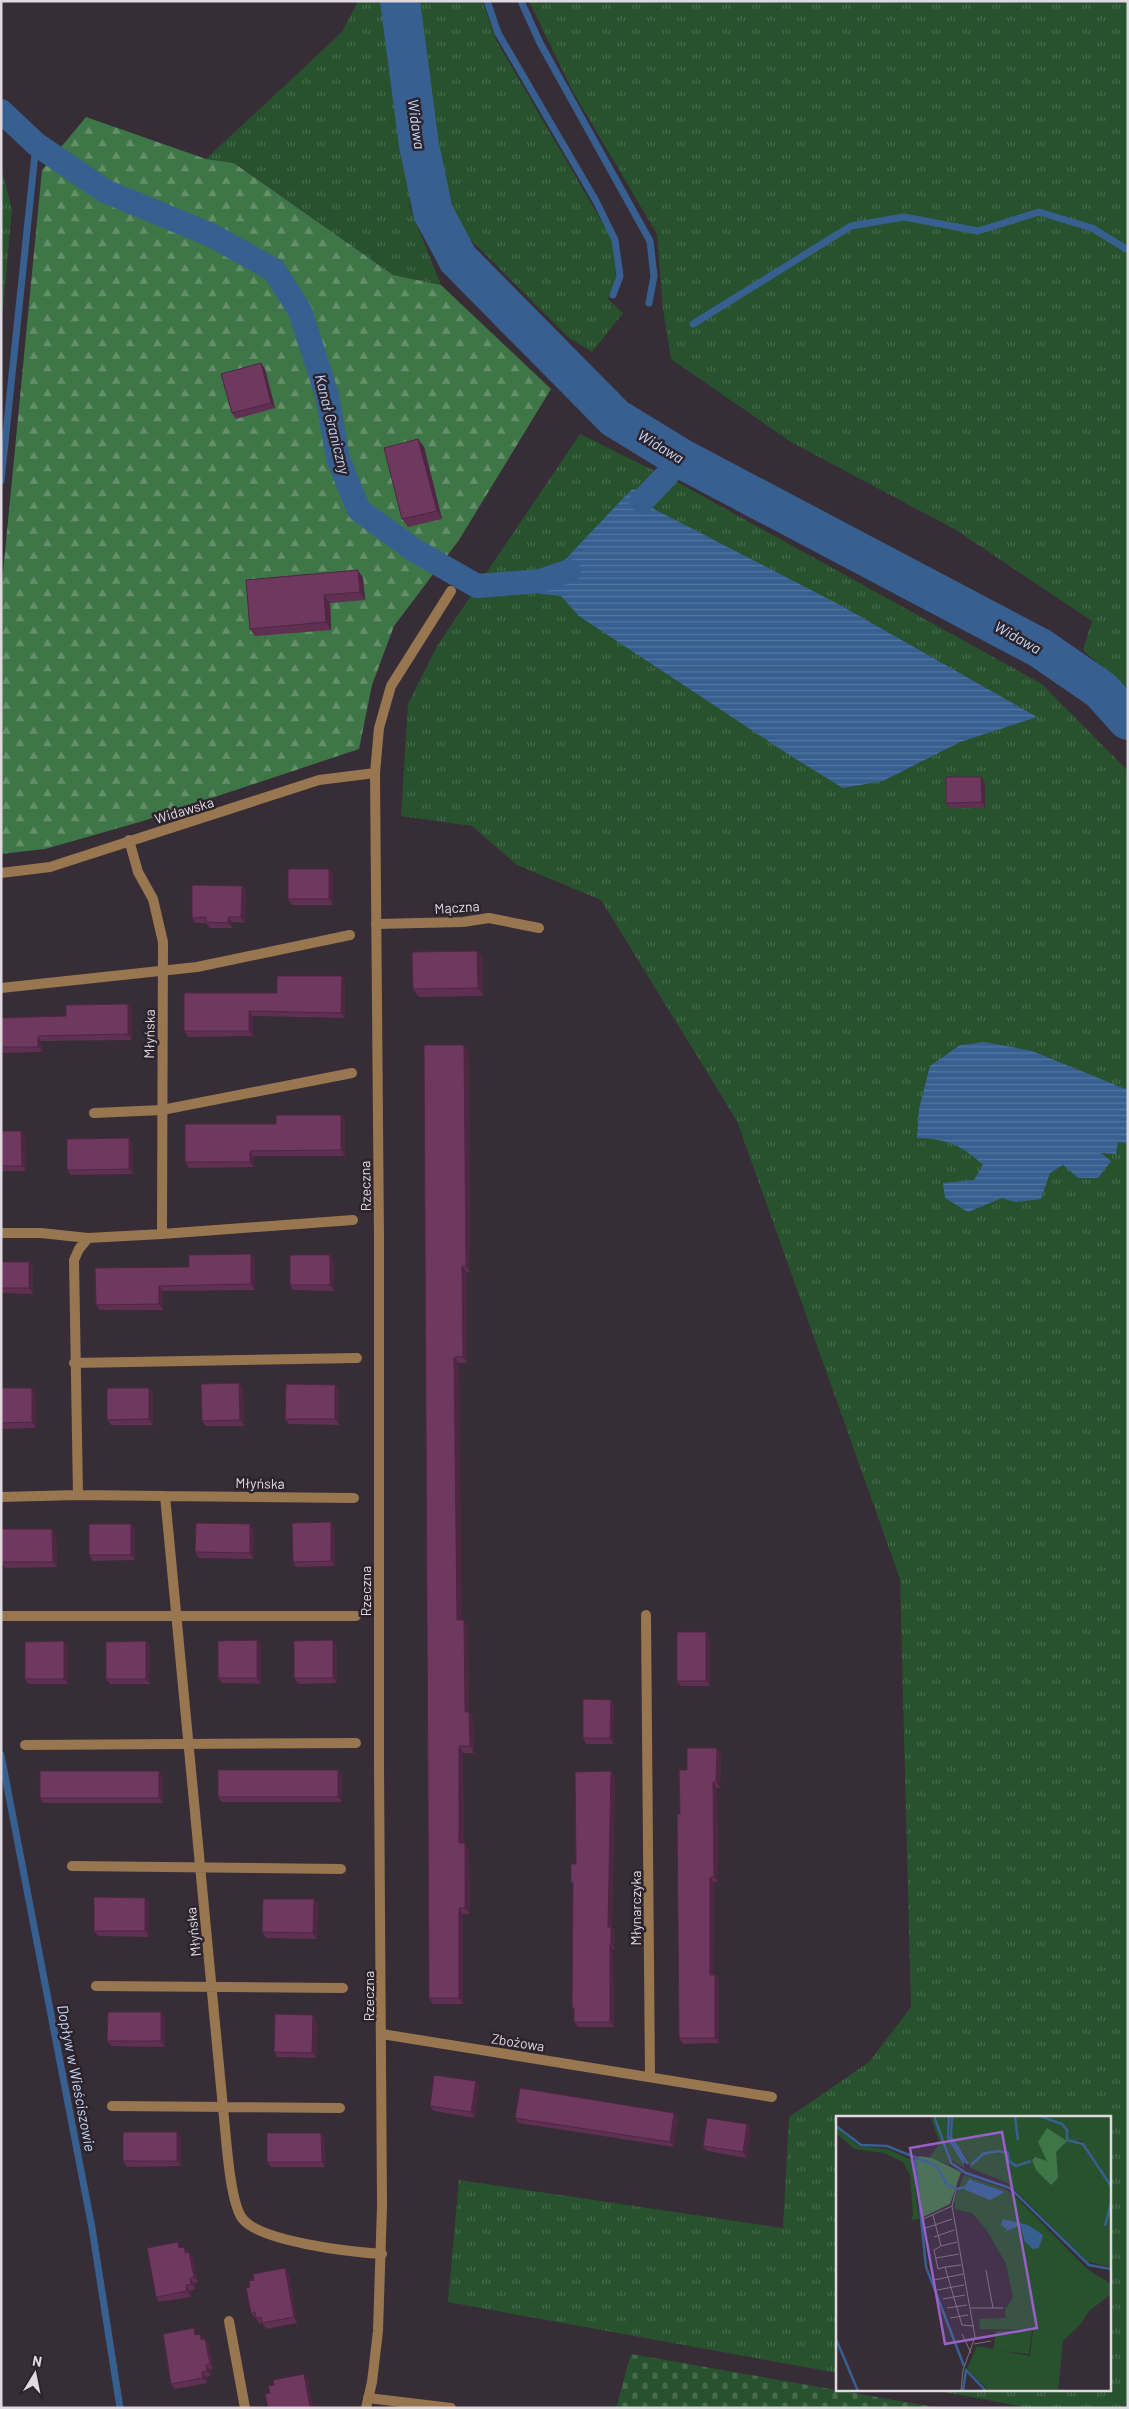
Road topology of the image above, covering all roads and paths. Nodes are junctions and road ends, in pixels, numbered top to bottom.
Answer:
1 (451, 591) dead end
2 (375, 773) junction
3 (129, 840) junction
4 (1, 874) edge
5 (376, 924) junction
6 (539, 928) dead end
7 (350, 935) dead end
8 (164, 970) junction
9 (1, 988) edge
10 (352, 1073) dead end
11 (162, 1110) junction
12 (94, 1113) dead end
13 (353, 1220) dead end
14 (1, 1233) edge
15 (162, 1234) junction
16 (88, 1238) junction
17 (357, 1358) dead end
18 (74, 1362) junction
19 (78, 1495) junction
20 (165, 1496) junction
21 (1, 1497) edge
22 (354, 1498) dead end
23 (176, 1615) junction
24 (646, 1615) dead end
25 (1, 1616) edge
26 (356, 1616) dead end
27 (356, 1743) dead end
28 (25, 1745) dead end
29 (189, 1745) junction
30 (72, 1866) dead end
31 (200, 1868) junction
32 (341, 1870) dead end
33 (96, 1986) dead end
34 (212, 1987) junction
35 (343, 1988) dead end
36 (382, 2034) junction
37 (650, 2077) junction
38 (772, 2098) dead end
39 (112, 2106) dead end
40 (223, 2108) junction
41 (340, 2108) dead end
42 (382, 2254) junction
43 (230, 2322) dead end
44 (367, 2403) edge
45 (245, 2408) edge
46 (452, 2408) edge

1 - 2 street, Rzeczna
2 - 3 street, Widawska
2 - 5 street, Rzeczna
3 - 4 street, Widawska
3 - 8 street, Młyńska
5 - 6 street, Mączna
5 - 36 street, Rzeczna
7 - 8 street
8 - 9 street
8 - 11 street, Młyńska
10 - 11 street
11 - 12 street
11 - 15 street, Młyńska
13 - 15 street
14 - 16 street
15 - 16 street
16 - 18 street
17 - 18 street
18 - 19 street
19 - 20 street, Młyńska
19 - 21 street, Młyńska
20 - 22 street, Młyńska
20 - 23 street, Młyńska
23 - 25 street
23 - 26 street
23 - 29 street, Młyńska
24 - 37 street, Młynarczyka
27 - 29 street
28 - 29 street
29 - 31 street, Młyńska
30 - 31 street
31 - 32 street
31 - 34 street, Młyńska
33 - 34 street
34 - 35 street
34 - 40 street, Młyńska
36 - 37 street, Zbożowa
36 - 42 street, Rzeczna
37 - 38 street
39 - 40 street
40 - 41 street
40 - 42 street, Młyńska
42 - 44 street, Rzeczna
43 - 45 street
44 - 46 street

